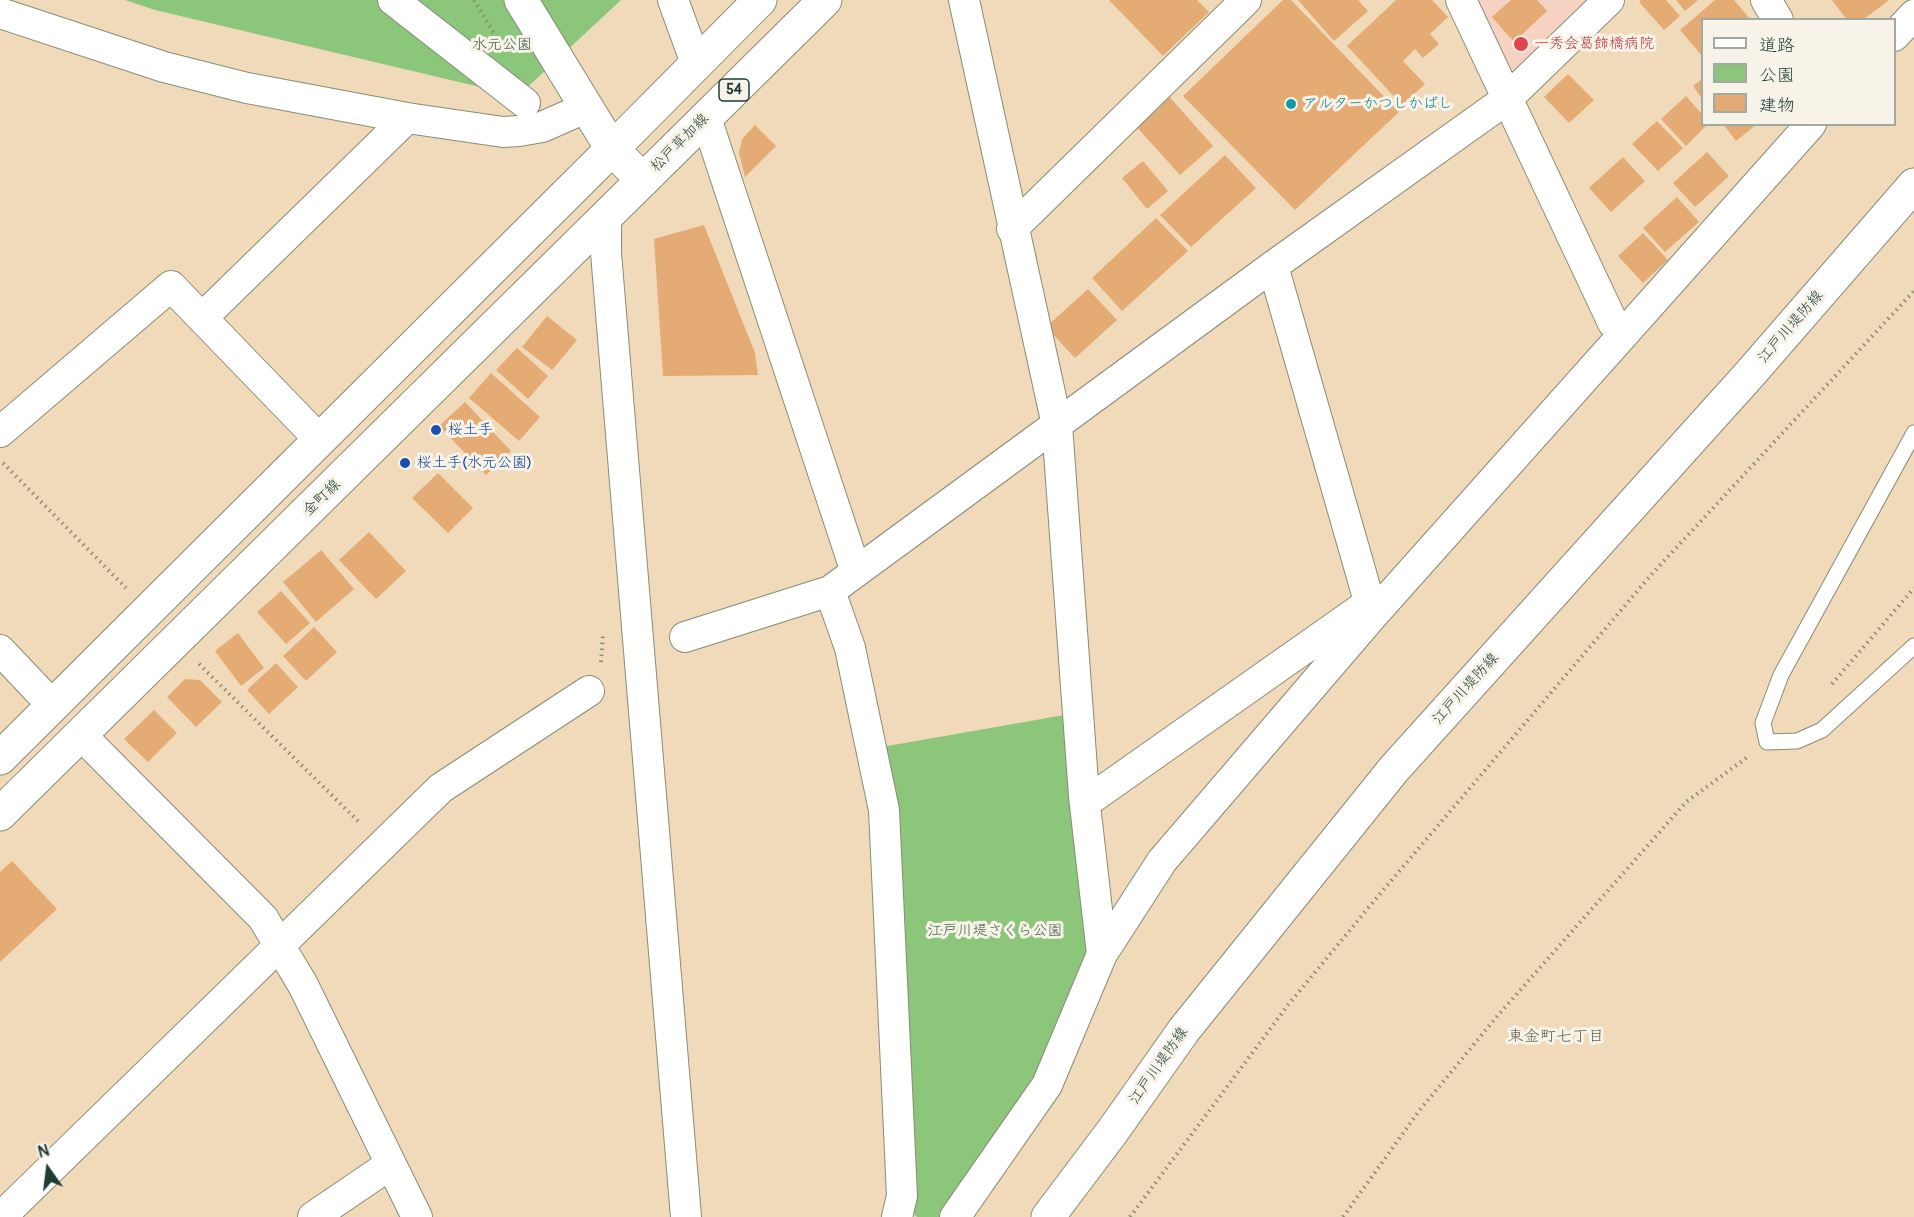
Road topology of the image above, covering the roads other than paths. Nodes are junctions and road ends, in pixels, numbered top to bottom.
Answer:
1 (393, 0) edge
2 (521, 0) edge
3 (673, 0) edge
4 (760, 0) edge
5 (825, 0) edge
6 (964, 0) edge
7 (1246, 0) edge
8 (1461, 0) edge
9 (1608, 0) edge
10 (1766, 0) edge
11 (1914, 15) edge
12 (2, 16) edge
13 (1777, 18) edge
14 (1896, 34) edge
15 (696, 63) junction
16 (1507, 99) junction
17 (525, 103) dead end
18 (585, 108) junction
19 (706, 117) junction
20 (407, 118) junction
21 (1809, 126) edge
22 (612, 149) junction
23 (643, 180) junction
24 (1914, 185) edge
25 (606, 217) junction
26 (1012, 229) junction
27 (1273, 266) junction
28 (202, 318) junction
29 (1624, 332) junction
30 (1057, 425) junction
31 (0, 432) edge
32 (1914, 433) edge
33 (319, 439) junction
34 (856, 572) junction
35 (830, 591) junction
36 (1371, 609) junction
37 (685, 637) dead end
38 (1914, 646) edge
39 (0, 650) edge
40 (589, 691) dead end
41 (53, 705) junction
42 (81, 735) junction
43 (0, 758) edge
44 (1084, 803) junction
45 (0, 814) edge
46 (280, 944) junction
47 (1102, 954) junction
48 (391, 1164) junction
49 (1, 1217) edge
50 (313, 1217) edge
51 (417, 1217) edge
52 (686, 1217) edge
53 (897, 1217) edge
54 (955, 1217) edge
55 (1048, 1217) edge

1 - 17 street
2 - 18 main road, 松戸草加線
3 - 15 street
4 - 15 main road
5 - 19 main road, 松戸草加線 / 54
6 - 26 street
7 - 26 street
8 - 16 street
9 - 16 street
10 - 13 street
11 - 14 street
12 - 20 street
15 - 22 main road
16 - 27 street
16 - 29 street
18 - 20 street
18 - 22 main road, 松戸草加線
19 - 23 main road, 松戸草加線 / 54
19 - 34 street
20 - 28 street
21 - 29 street
22 - 23 main road, 松戸草加線
22 - 33 main road
23 - 25 main road, 金町線
24 - 55 main road, 江戸川堤防線
25 - 42 main road, 金町線
25 - 52 street
26 - 30 street
27 - 30 street
27 - 36 street
28 - 31 street
28 - 33 street
29 - 36 street
30 - 34 street
30 - 44 street
32 - 38 lane
33 - 41 main road
34 - 35 street
35 - 37 street
35 - 53 street
36 - 44 street
36 - 47 street
39 - 41 street
40 - 46 street
41 - 43 main road
42 - 45 main road, 金町線
42 - 46 street
44 - 47 street
46 - 48 street
46 - 49 street
47 - 54 street
48 - 50 street
48 - 51 street

